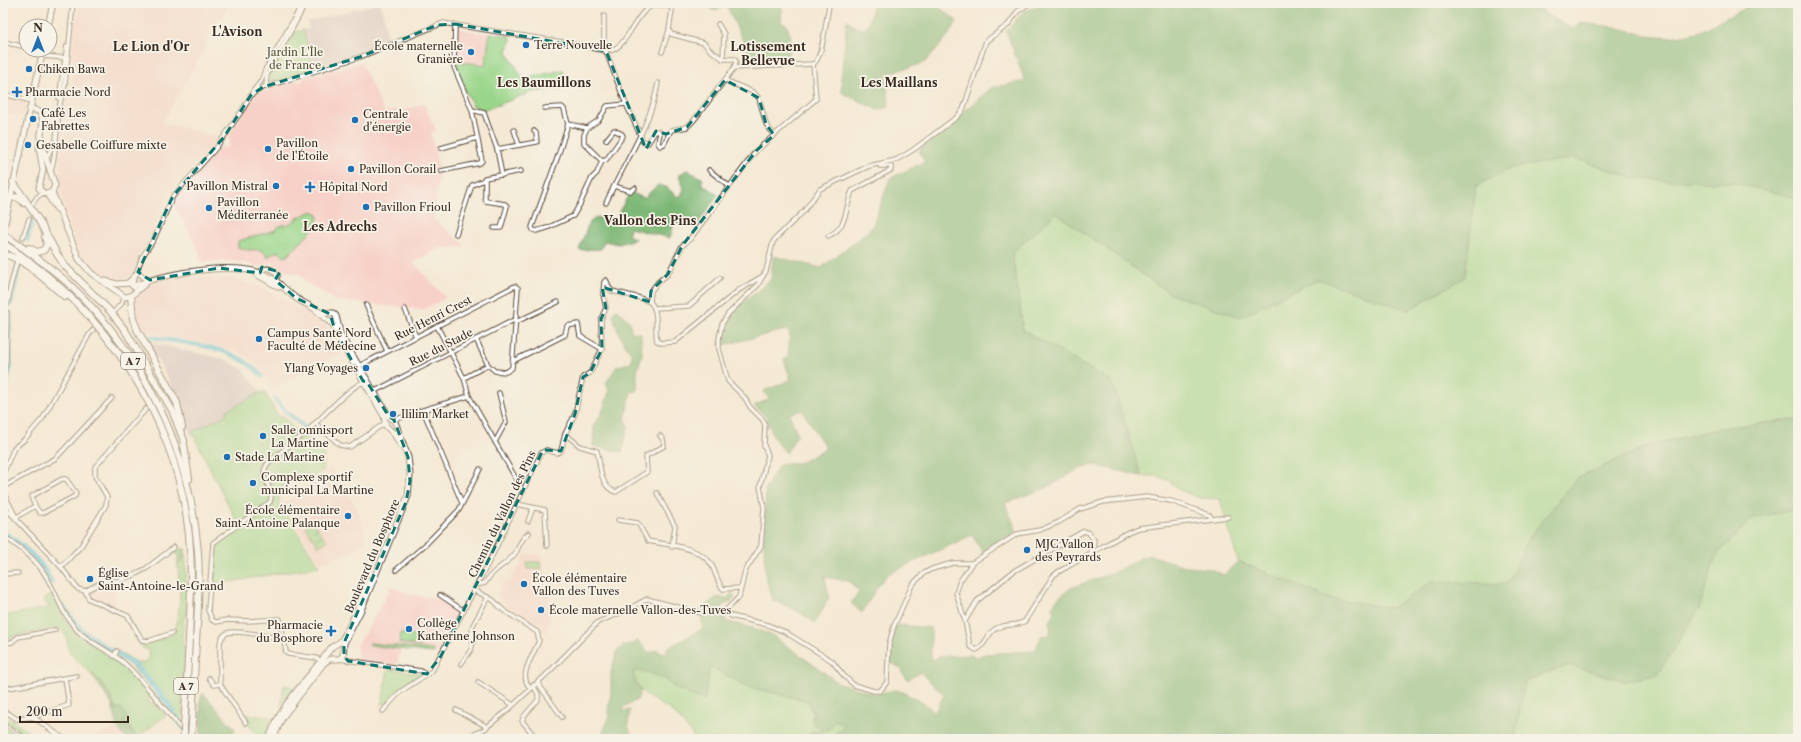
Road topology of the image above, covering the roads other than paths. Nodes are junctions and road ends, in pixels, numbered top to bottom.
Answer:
1 (53, 3) edge
2 (73, 3) edge
3 (305, 3) edge
4 (1030, 3) edge
5 (672, 5) edge
6 (829, 6) dead end
7 (604, 16) dead end
8 (50, 18) edge
9 (455, 24) junction
10 (718, 24) dead end
11 (669, 30) junction
12 (3, 42) edge
13 (18, 45) edge
14 (605, 49) junction
15 (662, 52) dead end
16 (58, 56) edge
17 (40, 58) edge
18 (66, 58) junction
19 (723, 59) junction
20 (813, 64) junction
21 (734, 68) junction
22 (725, 80) junction
23 (263, 82) junction
24 (658, 83) dead end
25 (277, 84) junction
26 (264, 87) junction
27 (3, 94) edge
28 (250, 95) junction
29 (623, 97) junction
30 (32, 101) junction
31 (618, 104) junction
32 (626, 104) junction
33 (30, 108) junction
34 (546, 108) dead end
35 (472, 110) junction
36 (568, 124) junction
37 (587, 128) junction
38 (514, 130) dead end
39 (534, 131) dead end
40 (41, 133) junction
41 (56, 133) junction
42 (640, 134) junction
43 (774, 135) junction
44 (477, 138) junction
45 (606, 140) dead end
46 (519, 145) junction
47 (441, 148) dead end
48 (52, 149) junction
49 (498, 149) junction
50 (43, 150) junction
51 (46, 159) junction
52 (602, 161) junction
53 (43, 166) junction
54 (864, 169) junction
55 (709, 170) dead end
56 (442, 171) dead end
57 (521, 171) dead end
58 (50, 172) junction
59 (502, 175) junction
60 (485, 178) junction
61 (53, 180) junction
62 (41, 181) junction
63 (13, 182) junction
64 (614, 186) junction
65 (729, 186) junction
66 (635, 188) dead end
67 (47, 193) junction
68 (33, 203) dead end
69 (606, 203) dead end
70 (6, 204) edge
71 (29, 219) dead end
72 (494, 228) dead end
73 (3, 233) edge
74 (456, 234) dead end
75 (828, 236) dead end
76 (23, 237) tunnel mouth
77 (10, 238) junction
78 (3, 243) edge
79 (3, 255) edge
80 (17, 261) dead end
81 (138, 272) junction
82 (260, 275) junction
83 (764, 275) junction
84 (720, 278) dead end
85 (102, 280) junction
86 (150, 280) junction
87 (275, 280) junction
88 (269, 281) junction
89 (129, 284) junction
90 (133, 294) junction
91 (122, 295) junction
92 (558, 302) dead end
93 (650, 302) junction
94 (8, 303) tunnel mouth
95 (366, 305) dead end
96 (310, 306) junction
97 (655, 308) junction
98 (405, 309) dead end
99 (115, 312) dead end
100 (6, 313) dead end
101 (328, 316) junction
102 (334, 321) junction
103 (516, 321) junction
104 (95, 322) junction
105 (437, 326) junction
106 (5, 328) edge
107 (93, 330) dead end
108 (416, 337) junction
109 (476, 339) junction
110 (602, 349) junction
111 (387, 351) junction
112 (450, 353) junction
113 (513, 361) junction
114 (488, 365) junction
115 (359, 366) junction
116 (3, 376) edge
117 (464, 378) junction
118 (363, 381) junction
119 (368, 387) junction
120 (354, 388) junction
121 (375, 391) junction
122 (500, 393) dead end
123 (469, 396) junction
124 (112, 398) dead end
125 (379, 398) junction
126 (146, 409) dead end
127 (423, 410) junction
128 (315, 423) junction
129 (389, 424) junction
130 (565, 434) junction
131 (660, 436) dead end
132 (184, 441) junction
133 (495, 442) junction
134 (480, 469) dead end
135 (3, 474) edge
136 (3, 487) edge
137 (523, 491) junction
138 (3, 492) edge
139 (658, 493) dead end
140 (462, 503) junction
141 (517, 504) junction
142 (3, 505) edge
143 (35, 506) junction
144 (533, 508) junction
145 (1228, 517) dead end
146 (16, 518) junction
147 (1211, 519) junction
148 (618, 520) dead end
149 (528, 521) dead end
150 (195, 524) junction
151 (529, 533) dead end
152 (3, 536) edge
153 (547, 546) dead end
154 (672, 546) junction
155 (174, 547) dead end
156 (1089, 555) junction
157 (972, 563) junction
158 (61, 567) junction
159 (396, 570) dead end
160 (18, 573) dead end
161 (3, 574) edge
162 (477, 585) junction
163 (740, 588) junction
164 (474, 590) junction
165 (84, 591) junction
166 (440, 595) dead end
167 (488, 597) junction
168 (464, 611) junction
169 (701, 613) tunnel mouth
170 (965, 621) junction
171 (55, 630) dead end
172 (172, 633) dead end
173 (283, 639) junction
174 (3, 643) edge
175 (336, 645) junction
176 (118, 650) dead end
177 (330, 651) junction
178 (343, 652) junction
179 (114, 656) junction
180 (336, 659) junction
181 (348, 661) junction
182 (323, 662) junction
183 (461, 664) dead end
184 (427, 674) junction
185 (77, 676) dead end
186 (65, 678) junction
187 (208, 678) dead end
188 (478, 682) dead end
189 (537, 682) junction
190 (220, 684) junction
191 (532, 687) junction
192 (541, 687) junction
193 (3, 689) edge
194 (536, 690) junction
195 (513, 705) junction
196 (3, 710) edge
197 (456, 710) dead end
198 (383, 711) dead end
199 (33, 717) junction
200 (562, 717) dead end
201 (246, 722) dead end
202 (486, 728) junction
203 (188, 738) edge
204 (64, 739) edge
205 (269, 739) edge
206 (273, 739) edge
207 (464, 739) edge
208 (537, 739) edge

1 - 8 street
2 - 18 street
3 - 23 street
4 - 54 street
5 - 11 street
5 - 14 street
6 - 20 street
7 - 14 street
9 - 14 street
9 - 25 street
9 - 35 street
10 - 19 street
11 - 15 street
11 - 19 street
12 - 13 street
14 - 29 street
16 - 18 street
17 - 30 street
18 - 41 street
19 - 21 street
20 - 21 street
20 - 43 street
21 - 22 street
22 - 42 street
22 - 43 street
23 - 25 street
23 - 26 street
23 - 26 street
23 - 28 street
24 - 42 street
25 - 26 street
26 - 28 street
27 - 30 street
28 - 81 street
29 - 31 street
29 - 32 street
30 - 33 street
31 - 32 street
31 - 37 street
32 - 42 street
33 - 40 street
33 - 63 street
34 - 36 street
35 - 44 street
35 - 49 street
36 - 37 street
36 - 52 street
37 - 52 street
38 - 46 street
39 - 46 street
40 - 50 street
40 - 53 street
41 - 48 street
41 - 58 street
42 - 64 street
43 - 65 street
44 - 47 street
44 - 56 street
45 - 52 street
46 - 49 street
48 - 50 street
48 - 51 street
49 - 59 street
50 - 51 street
51 - 53 street
51 - 58 street
53 - 62 street
54 - 75 street
54 - 83 street
55 - 65 street
57 - 59 street
58 - 61 street
59 - 60 street
60 - 72 street
60 - 74 street
61 - 62 street
61 - 67 street
62 - 67 street
63 - 70 street
63 - 132 highway
64 - 66 street
64 - 69 street
65 - 93 street
67 - 68 street
67 - 85 street
70 - 73 street
70 - 77 highway
71 - 76 street
73 - 77 highway, A 7
77 - 150 highway, A 7
78 - 104 highway, A 7
79 - 104 highway
80 - 94 street
81 - 86 street
81 - 89 street
82 - 86 street
82 - 87 street
82 - 88 street
83 - 97 street
83 - 163 street
84 - 97 street
85 - 89 street
85 - 91 street
86 - 89 street
86 - 90 street
87 - 88 street
87 - 96 street
88 - 96 street
89 - 90 street
89 - 91 street
90 - 91 street
90 - 132 highway
91 - 99 street
92 - 103 street, Rue du Stade
93 - 97 street
93 - 110 street, Chemin du Vallon des Pins
95 - 111 street
96 - 101 street
98 - 108 street
100 - 106 street
101 - 102 street
101 - 102 street
102 - 115 street
102 - 118 street
103 - 105 street, Rue Henri Crest
103 - 109 street, Rue du Stade
103 - 113 street
104 - 203 highway, A 7, bridge
105 - 108 street, Rue Henri Crest
105 - 112 street
106 - 116 street
107 - 135 street
108 - 111 street, Rue Henri Crest
109 - 112 street, Rue du Stade
109 - 114 street
110 - 113 street
110 - 130 street, Chemin du Vallon des Pins
111 - 115 street, Rue Henri Crest
112 - 117 street
112 - 121 street, Rue du Stade
113 - 114 street
114 - 117 street
115 - 121 street
117 - 123 street
118 - 119 street
118 - 120 street
118 - 125 street
119 - 120 street
119 - 129 street
120 - 128 street
121 - 125 street
122 - 133 street
123 - 127 street
123 - 133 street
124 - 136 street
125 - 129 street
126 - 158 street
127 - 129 street
127 - 140 street
128 - 129 street
128 - 173 street
129 - 175 street, Boulevard du Bosphore
129 - 178 street, Boulevard du Bosphore
130 - 131 street
130 - 137 street, Chemin du Vallon des Pins
132 - 150 highway
133 - 137 street
134 - 140 street
137 - 141 street, Chemin du Vallon des Pins
138 - 146 street
139 - 154 street
140 - 159 street
141 - 144 street
141 - 162 street, Chemin du Vallon des Pins
142 - 146 street
143 - 143 street
143 - 146 street
144 - 149 street
144 - 153 street
145 - 147 street
146 - 158 street
147 - 156 street
147 - 157 street
148 - 154 street
150 - 203 highway, A 7
151 - 162 street
152 - 179 street
154 - 163 street
155 - 165 street
156 - 170 street
156 - 170 street
157 - 163 street
157 - 170 street
158 - 165 street
160 - 161 street
162 - 164 street, Chemin du Vallon des Pins
164 - 167 street
164 - 168 street, Chemin du Vallon des Pins
165 - 172 street
166 - 168 street
167 - 183 street
167 - 191 street
168 - 184 street, Chemin du Vallon des Pins
169 - 189 street
171 - 174 street
173 - 182 street
173 - 190 street
175 - 177 street, Boulevard du Bosphore
175 - 178 street
176 - 179 street
177 - 180 street
177 - 182 street
178 - 180 street
178 - 181 street
179 - 203 street
180 - 181 street
180 - 182 street
181 - 184 street
182 - 205 street
182 - 206 street
184 - 198 street, Chemin du Vallon des Pins
185 - 186 street
186 - 193 street
186 - 199 street
187 - 190 street
188 - 195 street
189 - 191 street
189 - 192 street
190 - 201 street
191 - 194 street
191 - 195 street
192 - 194 street
192 - 200 street
194 - 208 street
195 - 202 street
196 - 199 street
197 - 202 street
199 - 204 street
202 - 207 street

